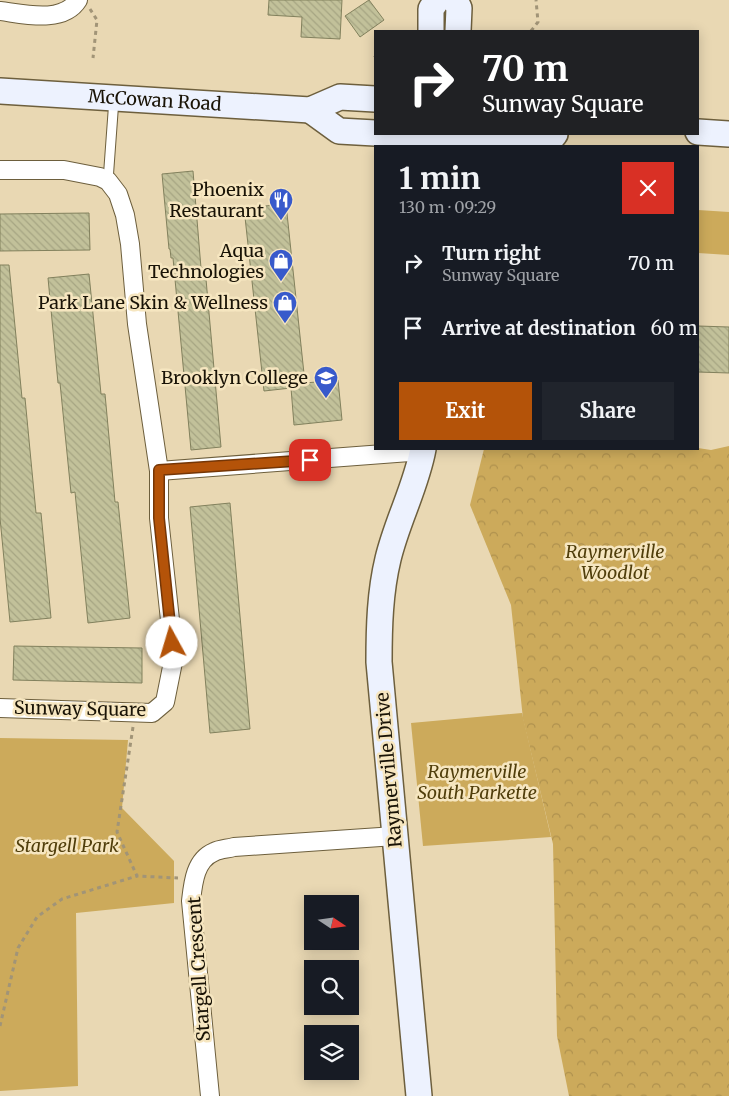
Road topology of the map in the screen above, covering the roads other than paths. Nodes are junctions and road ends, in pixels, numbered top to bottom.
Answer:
1 (437, 0) edge
2 (455, 0) edge
3 (84, 3) edge
4 (0, 11) edge
5 (431, 30) edge
6 (458, 30) edge
7 (0, 92) edge
8 (114, 98) junction
9 (374, 99) edge
10 (310, 110) junction
11 (699, 132) edge
12 (374, 133) edge
13 (729, 134) edge
14 (392, 135) edge
15 (553, 135) edge
16 (428, 139) edge
17 (454, 139) edge
18 (0, 170) edge
19 (108, 182) junction
20 (423, 450) edge
21 (159, 470) junction
22 (0, 708) edge
23 (395, 836) junction
24 (210, 1096) edge
25 (418, 1096) edge

1 - 5 street
2 - 6 street
3 - 4 street
7 - 8 street, McCowan Road
8 - 10 street, McCowan Road
8 - 19 lane
9 - 10 street, McCowan Road
10 - 12 street
11 - 13 street
14 - 16 street
15 - 17 street
16 - 17 street
18 - 19 street
19 - 21 street, Sunway Square
20 - 21 street
20 - 23 street, Raymerville Drive
21 - 22 street, Sunway Square
23 - 24 street, Stargell Crescent
23 - 25 street, Raymerville Drive

